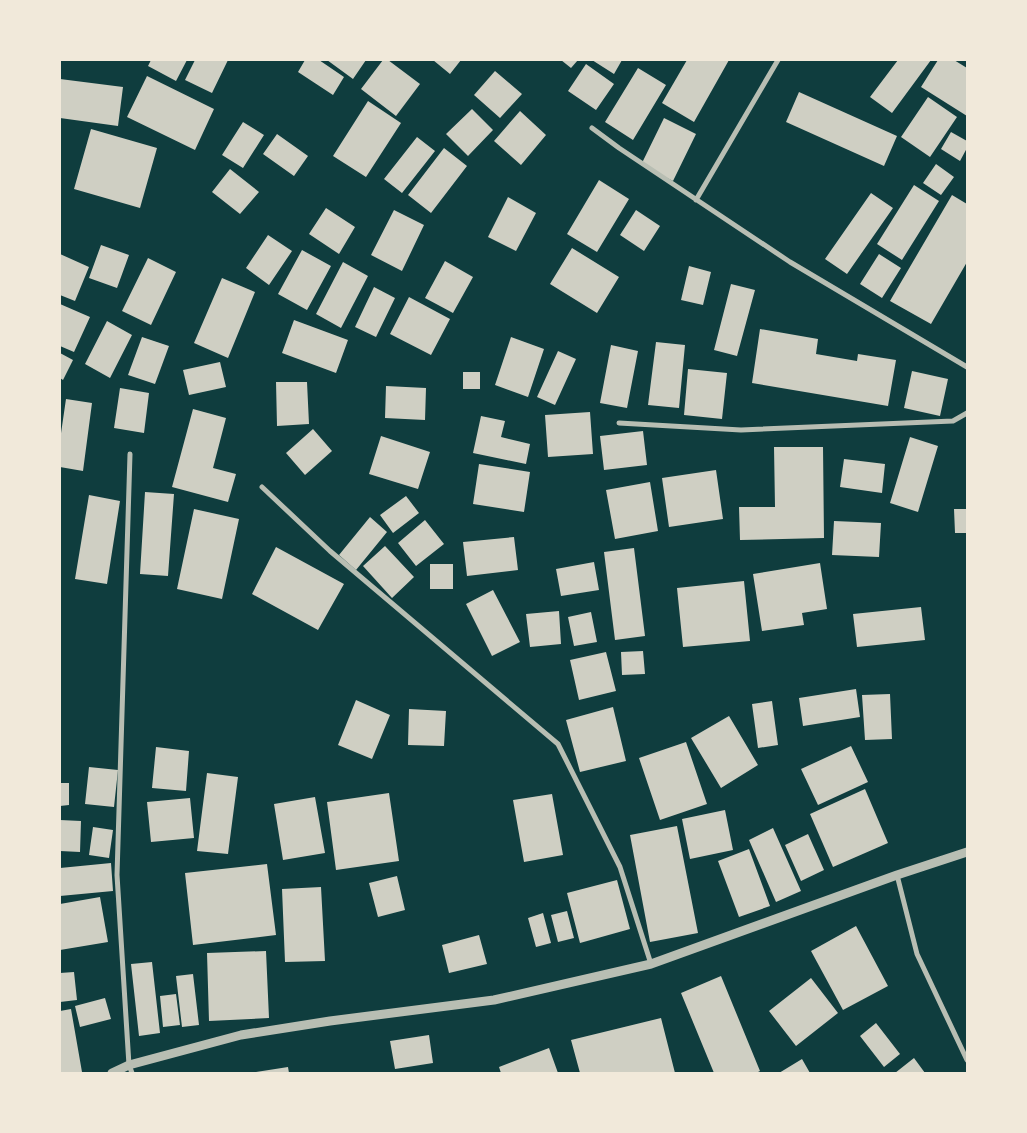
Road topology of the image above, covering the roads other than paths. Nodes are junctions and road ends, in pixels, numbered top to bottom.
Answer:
1 (778, 60) edge
2 (592, 128) dead end
3 (696, 200) junction
4 (967, 367) edge
5 (967, 413) edge
6 (619, 423) dead end
7 (130, 454) dead end
8 (262, 487) dead end
9 (967, 852) edge
10 (897, 875) junction
11 (651, 964) junction
12 (967, 1060) edge
13 (131, 1069) edge
14 (112, 1073) edge

1 - 3 street
2 - 3 street
3 - 4 street
5 - 6 street
7 - 13 street
8 - 11 street
9 - 10 street
10 - 11 street
10 - 12 street
11 - 13 street
13 - 14 street

